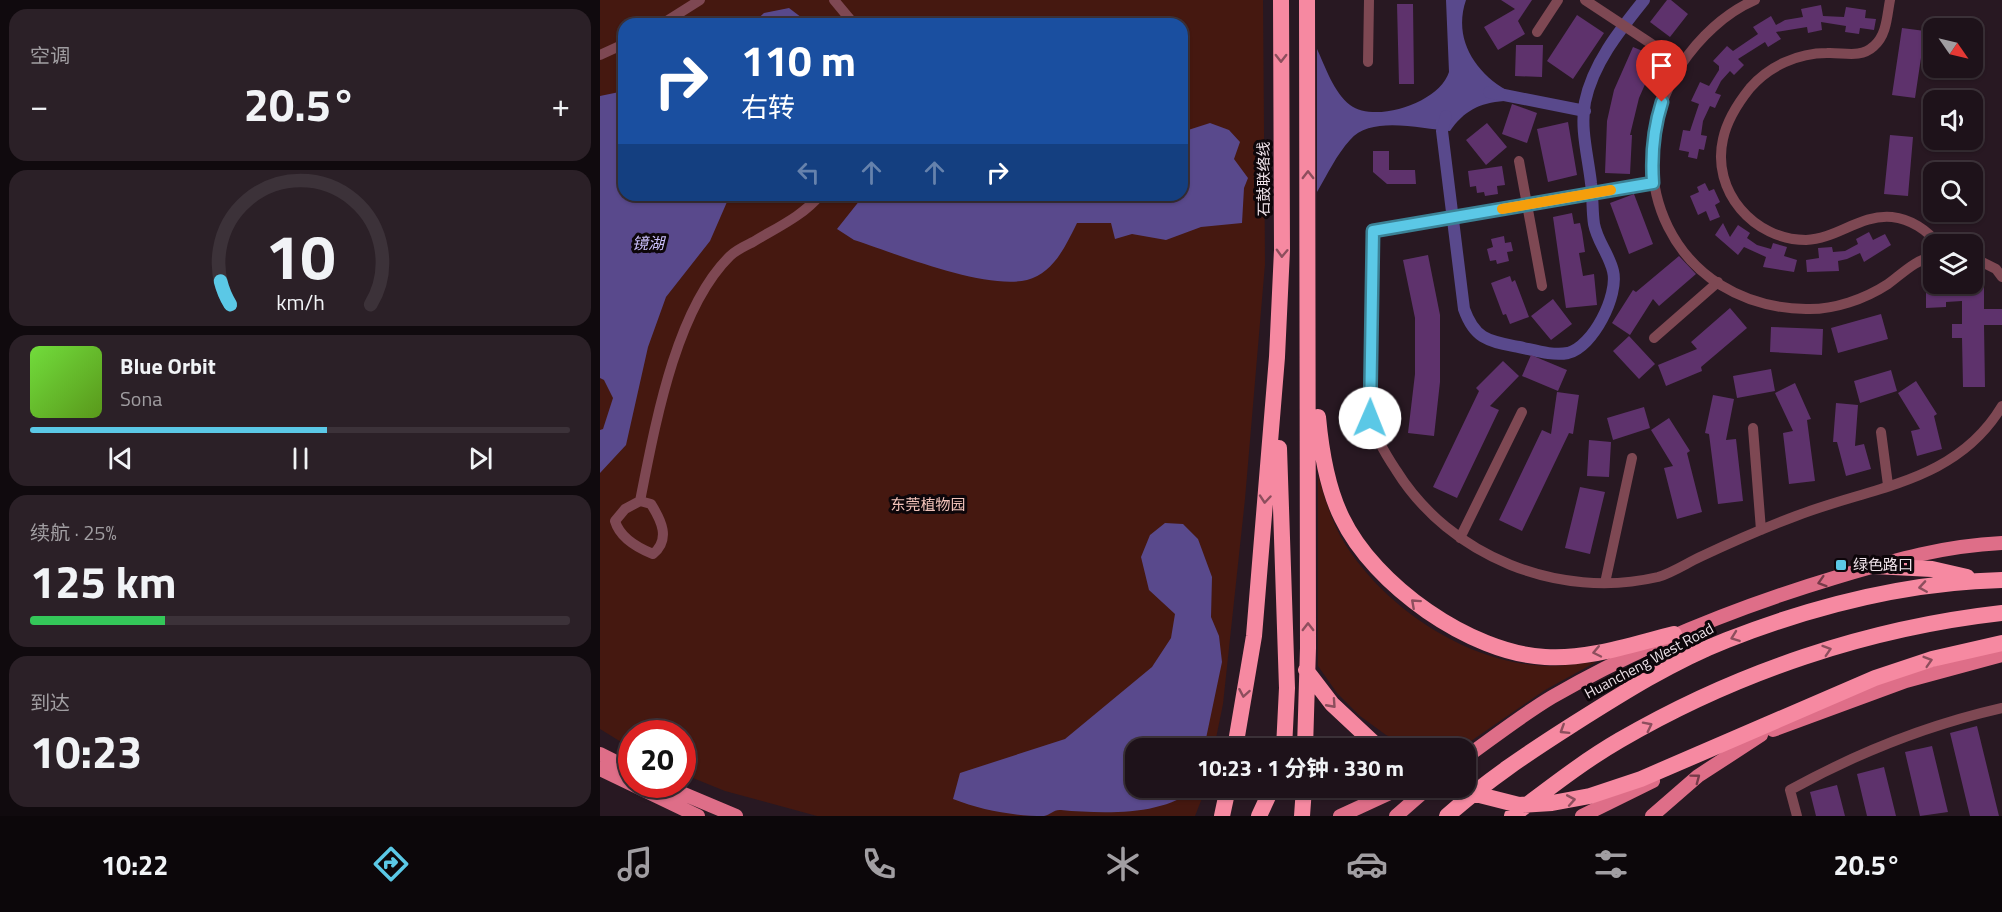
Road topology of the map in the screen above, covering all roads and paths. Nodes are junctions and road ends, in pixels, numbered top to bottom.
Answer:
1 (700, 0) edge
2 (834, 0) edge
3 (1281, 0) edge
4 (1307, 0) edge
5 (1369, 0) edge
6 (1558, 0) edge
7 (1585, 0) edge
8 (1755, 0) edge
9 (1890, 0) edge
10 (672, 18) edge
11 (849, 18) edge
12 (1537, 32) dead end
13 (618, 47) edge
14 (600, 55) edge
15 (1368, 62) dead end
16 (1682, 64) junction
17 (1519, 161) dead end
18 (1653, 183) junction
19 (815, 201) edge
20 (1527, 205) junction
21 (1928, 234) edge
22 (1923, 261) edge
23 (1983, 262) edge
24 (1309, 275) junction
25 (2002, 277) edge
26 (1718, 282) junction
27 (1542, 286) dead end
28 (1654, 338) dead end
29 (1277, 357) junction
30 (2002, 406) edge
31 (1522, 412) dead end
32 (1753, 428) dead end
33 (1881, 432) dead end
34 (1632, 458) dead end
35 (1888, 485) junction
36 (640, 501) junction
37 (1761, 530) junction
38 (1460, 538) junction
39 (2002, 543) edge
40 (1875, 566) junction
41 (1284, 574) junction
42 (1983, 580) junction
43 (2002, 580) edge
44 (1605, 583) junction
45 (2002, 613) edge
46 (1674, 634) junction
47 (2002, 643) edge
48 (2002, 655) edge
49 (2002, 708) edge
50 (1498, 734) junction
51 (1761, 735) junction
52 (1237, 738) edge
53 (1284, 738) edge
54 (1305, 738) edge
55 (1368, 738) edge
56 (1476, 746) edge
57 (1476, 750) edge
58 (600, 754) edge
59 (618, 763) edge
60 (600, 769) edge
61 (1476, 794) edge
62 (693, 798) edge
63 (1226, 798) edge
64 (1267, 798) edge
65 (1303, 798) edge
66 (1379, 798) edge
67 (1417, 798) edge
68 (698, 816) edge
69 (736, 816) edge
70 (1222, 816) edge
71 (1259, 816) edge
72 (1302, 816) edge
73 (1340, 816) edge
74 (1396, 816) edge
75 (1447, 816) edge
76 (1512, 816) edge
77 (1582, 816) edge
78 (1652, 816) edge
79 (1797, 816) edge

1 - 10 lane
2 - 11 lane
3 -> 29 highway, 石鼓联络线
24 -> 4 highway
5 - 15 lane
6 - 12 lane
7 - 16 lane
8 - 16 lane
9 - 21 lane
13 - 14 lane
16 - 18 lane
17 - 20 lane
18 - 20 lane
18 - 26 lane
19 - 36 lane
20 - 27 lane
20 - 38 lane
22 - 26 lane
23 - 25 lane
46 -> 24 highway
54 -> 24 highway
26 - 28 lane
29 - 41 highway
29 -> 52 highway
30 - 35 lane
31 - 38 lane
32 - 37 lane
33 - 35 lane
34 - 44 lane
35 - 37 lane
36 - 36 lane
37 - 44 lane
38 - 44 lane
39 - 40 main road
40 - 42 highway
40 -> 46 main road
41 - 53 highway
41 -> 55 highway
42 - 43 highway, Huancheng West Road
42 -> 75 highway, Huancheng West Road
76 -> 45 highway
46 - 50 main road
61 -> 47 highway
48 - 51 main road
49 - 79 lane
50 - 56 main road
50 - 57 main road
51 - 77 main road
78 -> 51 main road
58 - 59 main road
60 - 68 main road
62 - 69 main road
63 - 70 highway
64 - 71 highway
65 - 72 highway
66 - 73 main road
67 - 74 main road

